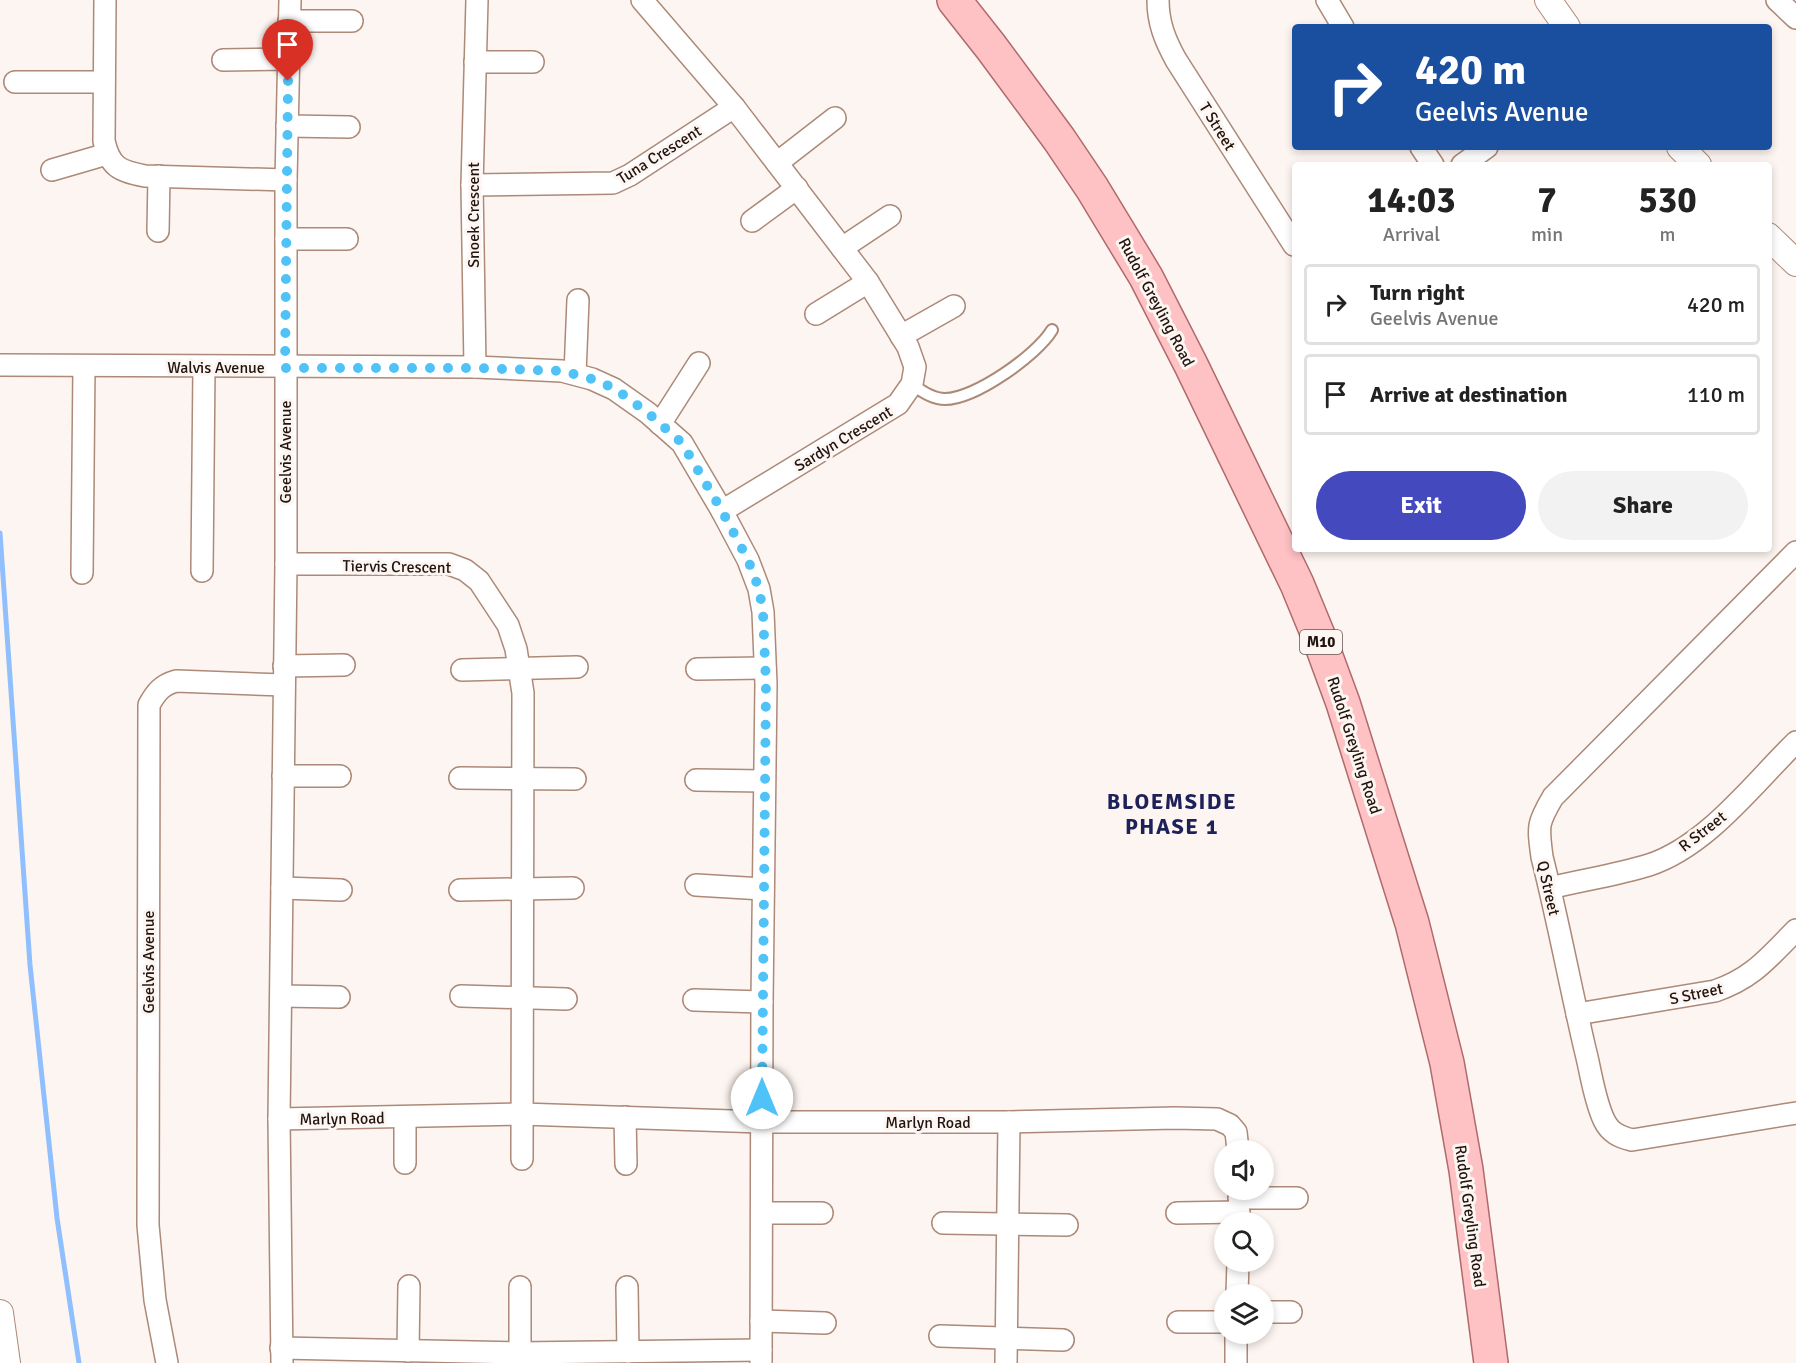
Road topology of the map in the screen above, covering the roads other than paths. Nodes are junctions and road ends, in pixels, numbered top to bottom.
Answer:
1 (105, 0) edge
2 (477, 0) edge
3 (642, 0) edge
4 (954, 0) edge
5 (1158, 0) edge
6 (1327, 0) edge
7 (1548, 0) edge
8 (1777, 0) edge
9 (290, 10) edge
10 (1796, 18) edge
11 (352, 21) dead end
12 (1341, 24) edge
13 (1565, 24) edge
14 (289, 59) junction
15 (223, 60) dead end
16 (475, 62) junction
17 (533, 62) dead end
18 (15, 82) dead end
19 (104, 82) junction
20 (734, 107) junction
21 (835, 118) dead end
22 (287, 126) junction
23 (349, 127) dead end
24 (1483, 150) edge
25 (1683, 150) edge
26 (107, 154) junction
27 (1466, 162) edge
28 (1695, 162) edge
29 (777, 163) junction
30 (52, 170) dead end
31 (159, 176) junction
32 (286, 180) junction
33 (472, 185) junction
34 (796, 188) junction
35 (890, 216) dead end
36 (752, 221) dead end
37 (158, 231) dead end
38 (286, 239) junction
39 (347, 239) dead end
40 (1772, 239) edge
41 (1292, 242) edge
42 (843, 248) junction
43 (1794, 257) edge
44 (868, 282) junction
45 (578, 300) dead end
46 (954, 306) dead end
47 (816, 314) dead end
48 (1052, 330) dead end
49 (901, 336) junction
50 (699, 363) dead end
51 (0, 365) edge
52 (84, 366) junction
53 (204, 367) junction
54 (285, 368) junction
55 (475, 368) junction
56 (575, 374) junction
57 (912, 384) junction
58 (660, 424) junction
59 (722, 511) junction
60 (1796, 552) edge
61 (286, 564) junction
62 (202, 571) dead end
63 (82, 573) dead end
64 (344, 664) dead end
65 (519, 667) junction
66 (577, 667) dead end
67 (765, 668) junction
68 (697, 669) dead end
69 (462, 670) dead end
70 (284, 676) junction
71 (1796, 742) edge
72 (283, 776) junction
73 (340, 776) dead end
74 (460, 778) dead end
75 (523, 779) junction
76 (575, 779) dead end
77 (696, 780) dead end
78 (764, 781) junction
79 (696, 885) dead end
80 (282, 888) junction
81 (573, 888) dead end
82 (1550, 888) junction
83 (523, 889) junction
84 (763, 889) junction
85 (341, 890) dead end
86 (460, 890) dead end
87 (1796, 930) edge
88 (281, 996) junction
89 (461, 996) dead end
90 (339, 997) dead end
91 (523, 998) junction
92 (566, 999) dead end
93 (694, 1000) dead end
94 (762, 1002) junction
95 (1577, 1014) junction
96 (1796, 1113) edge
97 (522, 1114) junction
98 (405, 1117) junction
99 (625, 1118) junction
100 (279, 1119) junction
101 (762, 1122) junction
102 (1009, 1122) junction
103 (1237, 1140) edge
104 (522, 1159) dead end
105 (405, 1163) dead end
106 (626, 1164) dead end
107 (1297, 1198) dead end
108 (1239, 1206) edge
109 (762, 1213) junction
110 (822, 1213) dead end
111 (1176, 1213) dead end
112 (943, 1223) dead end
113 (1008, 1224) junction
114 (1066, 1225) dead end
115 (409, 1286) dead end
116 (520, 1287) dead end
117 (627, 1287) dead end
118 (1274, 1312) edge
119 (1291, 1312) dead end
120 (0, 1313) edge
121 (761, 1321) junction
122 (1178, 1322) dead end
123 (1214, 1322) edge
124 (825, 1323) dead end
125 (940, 1336) dead end
126 (1007, 1338) junction
127 (1063, 1340) dead end
128 (1236, 1344) edge
129 (408, 1350) junction
130 (628, 1352) junction
131 (282, 1355) edge
132 (761, 1357) edge
133 (519, 1358) edge
134 (6, 1363) edge
135 (167, 1363) edge
136 (1006, 1363) edge
137 (1236, 1363) edge
138 (1491, 1363) edge

1 - 19 street
2 - 16 street, Snoek Crescent
3 - 20 street
4 - 138 main road, Rudolf Greyling Road / M10
5 - 41 street, T Street
6 - 12 street
7 - 13 street
8 - 10 street
9 - 11 street, Geelvis Avenue
9 - 14 street, Geelvis Avenue
14 - 15 street
14 - 22 street, Geelvis Avenue
16 - 17 street
16 - 33 street, Snoek Crescent
18 - 19 street
19 - 26 street
20 - 29 street
20 - 33 street, Tuna Crescent
21 - 29 street
22 - 23 street
22 - 32 street, Geelvis Avenue
24 - 27 street
25 - 28 street
26 - 30 street
26 - 31 street
29 - 34 street
31 - 32 street
31 - 37 street
32 - 38 street, Geelvis Avenue
33 - 55 street, Snoek Crescent
34 - 36 street
34 - 42 street
35 - 42 street
38 - 39 street
38 - 54 street, Geelvis Avenue
40 - 43 street
42 - 44 street
44 - 47 street
44 - 49 street
45 - 56 street
46 - 49 street
48 - 57 lane
49 - 57 street
50 - 58 street
51 - 52 street, Walvis Avenue
52 - 53 street, Walvis Avenue
52 - 63 street
53 - 54 street, Walvis Avenue
53 - 62 street
54 - 55 street, Walvis Avenue
54 - 61 street, Geelvis Avenue
55 - 56 street, Walvis Avenue
56 - 58 street, Walvis Avenue
57 - 59 street, Sardyn Crescent
58 - 59 street, Walvis Avenue
59 - 67 street, Walvis Avenue
60 - 82 street, Q Street
61 - 65 street, Tiervis Crescent
61 - 70 street, Geelvis Avenue
64 - 70 street, Geelvis Avenue
65 - 66 street
65 - 69 street
65 - 75 street, Tiervis Crescent
67 - 68 street
67 - 78 street, Walvis Avenue
70 - 72 street, Geelvis Avenue
70 - 135 street, Geelvis Avenue
71 - 82 street, R Street
72 - 73 street
72 - 80 street, Geelvis Avenue
74 - 75 street
75 - 76 street
75 - 83 street, Tiervis Crescent
77 - 78 street
78 - 84 street, Walvis Avenue
79 - 84 street
80 - 85 street
80 - 88 street, Geelvis Avenue
81 - 83 street
82 - 95 street, Q Street
83 - 86 street
83 - 91 street, Tiervis Crescent
84 - 94 street, Walvis Avenue
87 - 95 street, S Street
88 - 90 street
88 - 100 street, Geelvis Avenue
89 - 91 street
91 - 92 street
91 - 97 street, Tiervis Crescent
93 - 94 street
94 - 101 street, Walvis Avenue
95 - 96 street, Q Street
97 - 98 street, Marlyn Road
97 - 99 street, Marlyn Road
97 - 104 street
98 - 100 street, Marlyn Road
98 - 105 street, Marlyn Road
99 - 101 street, Marlyn Road
99 - 106 street
100 - 131 street, Geelvis Avenue
101 - 102 street, Marlyn Road
101 - 109 street, Walvis Avenue
102 - 103 street, Marlyn Road
102 - 113 street
107 - 108 street
108 - 111 street
109 - 110 street
109 - 121 street, Walvis Avenue
112 - 113 street
113 - 114 street
113 - 126 street
115 - 129 street
116 - 133 street
117 - 130 street
118 - 119 street
120 - 134 street
121 - 124 street
121 - 132 street, Walvis Avenue
122 - 123 street
125 - 126 street
126 - 127 street
126 - 136 street
128 - 137 street
129 - 131 street
129 - 133 street
130 - 132 street
130 - 133 street

